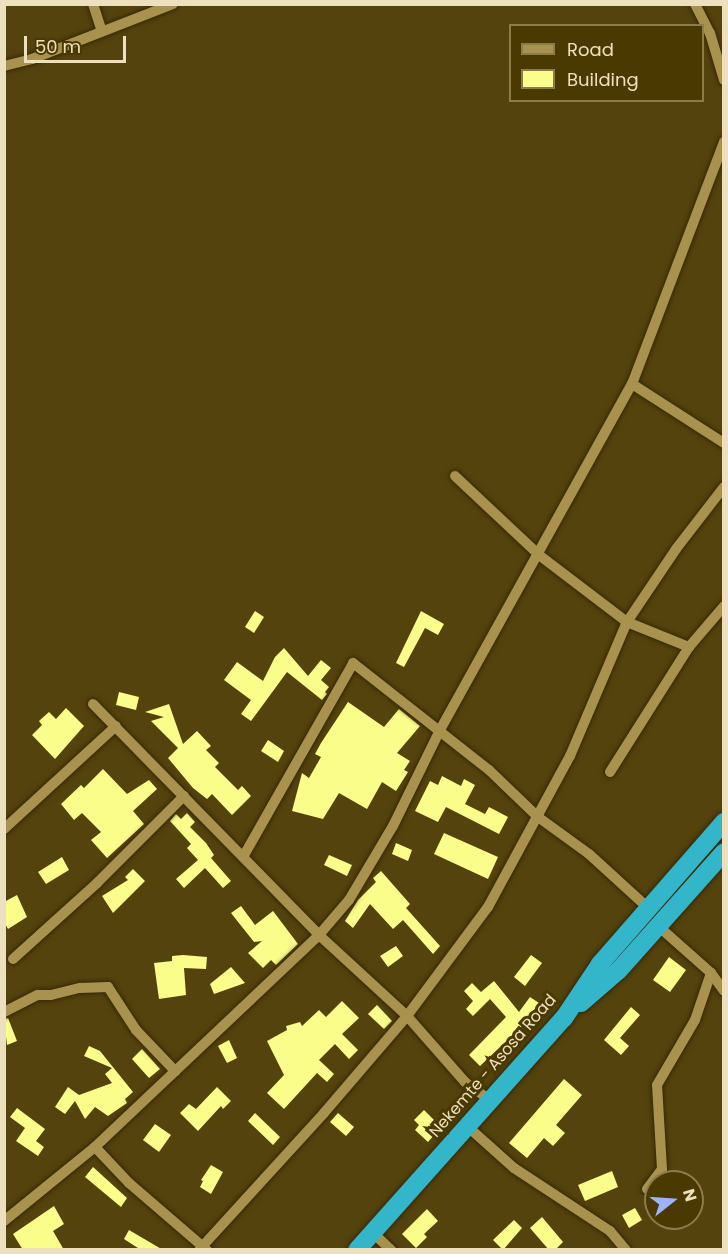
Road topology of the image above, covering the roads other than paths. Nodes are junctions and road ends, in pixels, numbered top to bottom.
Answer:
1 (93, 4) edge
2 (173, 4) edge
3 (695, 4) edge
4 (102, 32) junction
5 (4, 66) edge
6 (723, 80) edge
7 (723, 142) edge
8 (632, 384) junction
9 (723, 443) edge
10 (455, 476) dead end
11 (723, 487) edge
12 (539, 555) junction
13 (723, 606) edge
14 (627, 622) junction
15 (689, 647) junction
16 (93, 704) dead end
17 (116, 726) junction
18 (440, 730) junction
19 (610, 772) dead end
20 (184, 796) junction
21 (538, 817) junction
22 (723, 822) edge
23 (4, 829) edge
24 (723, 852) edge
25 (243, 857) junction
26 (647, 907) junction
27 (657, 925) junction
28 (319, 935) junction
29 (14, 959) dead end
30 (711, 973) junction
31 (723, 991) edge
32 (4, 1012) edge
33 (407, 1016) junction
34 (564, 1018) junction
35 (175, 1071) junction
36 (490, 1100) junction
37 (467, 1125) junction
38 (95, 1147) junction
39 (661, 1170) edge
40 (4, 1221) edge
41 (373, 1233) junction
42 (203, 1248) edge
43 (357, 1250) edge
44 (391, 1250) edge
45 (626, 1250) edge

1 - 4 street
2 - 4 street
3 - 6 street
4 - 5 street
7 - 8 street
8 - 9 street
8 - 12 street
10 - 12 street
11 - 14 street
12 - 14 street
12 - 18 street
13 - 15 street
14 - 15 street
14 - 21 street
15 - 19 street
16 - 17 street
17 - 20 street
17 - 23 street
18 - 21 street
18 - 25 street
18 - 28 street
20 - 25 street
20 - 29 street
21 - 26 street
21 - 33 street
22 - 26 highway, Nekemte - Asosa Road
24 - 27 highway
25 - 28 street
26 - 34 highway, Nekemte - Asosa Road
27 - 30 street
27 - 34 highway
28 - 33 street
28 - 35 street
30 - 31 street
30 - 39 street
32 - 35 street
33 - 36 street
33 - 42 street
34 - 36 highway, Nekemte - Asosa Road
35 - 38 street
36 - 37 highway, Nekemte - Asosa Road
37 - 41 highway, Nekemte - Asosa Road
37 - 45 street
38 - 40 street
38 - 42 street
41 - 43 highway, Nekemte - Asosa Road
41 - 44 street

